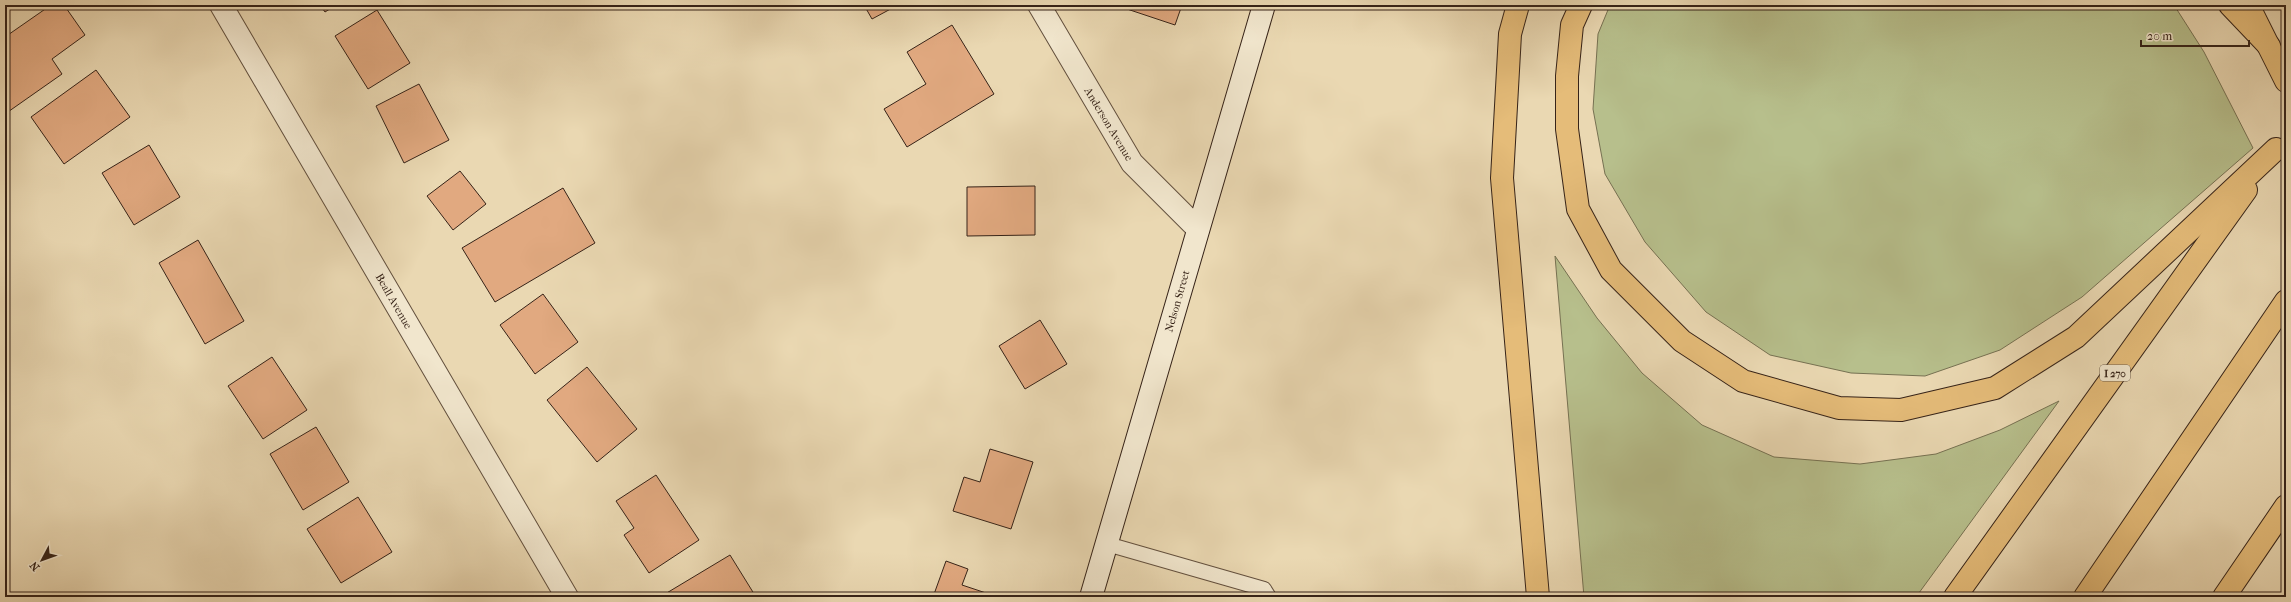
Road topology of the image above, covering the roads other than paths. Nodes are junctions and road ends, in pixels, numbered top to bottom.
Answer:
1 (221, 5) edge
2 (1039, 5) edge
3 (1264, 5) edge
4 (1518, 5) edge
5 (1581, 5) edge
6 (2230, 5) edge
7 (2248, 5) edge
8 (2268, 46) junction
9 (2286, 81) edge
10 (2281, 142) edge
11 (1198, 229) junction
12 (2286, 301) edge
13 (2286, 506) edge
14 (1107, 544) junction
15 (567, 597) edge
16 (1090, 597) edge
17 (1269, 597) edge
18 (1538, 597) edge
19 (1954, 597) edge
20 (2084, 597) edge
21 (2224, 597) edge

1 - 15 street, Beall Avenue
2 - 11 street, Anderson Avenue
3 - 11 street, Nelson Street
4 - 18 main road
5 - 10 main road
6 - 8 main road
7 - 8 main road
8 - 9 main road
10 - 19 main road, I 270
11 - 14 street, Nelson Street
12 - 20 main road
13 - 21 main road
14 - 16 street, Nelson Street
14 - 17 lane

